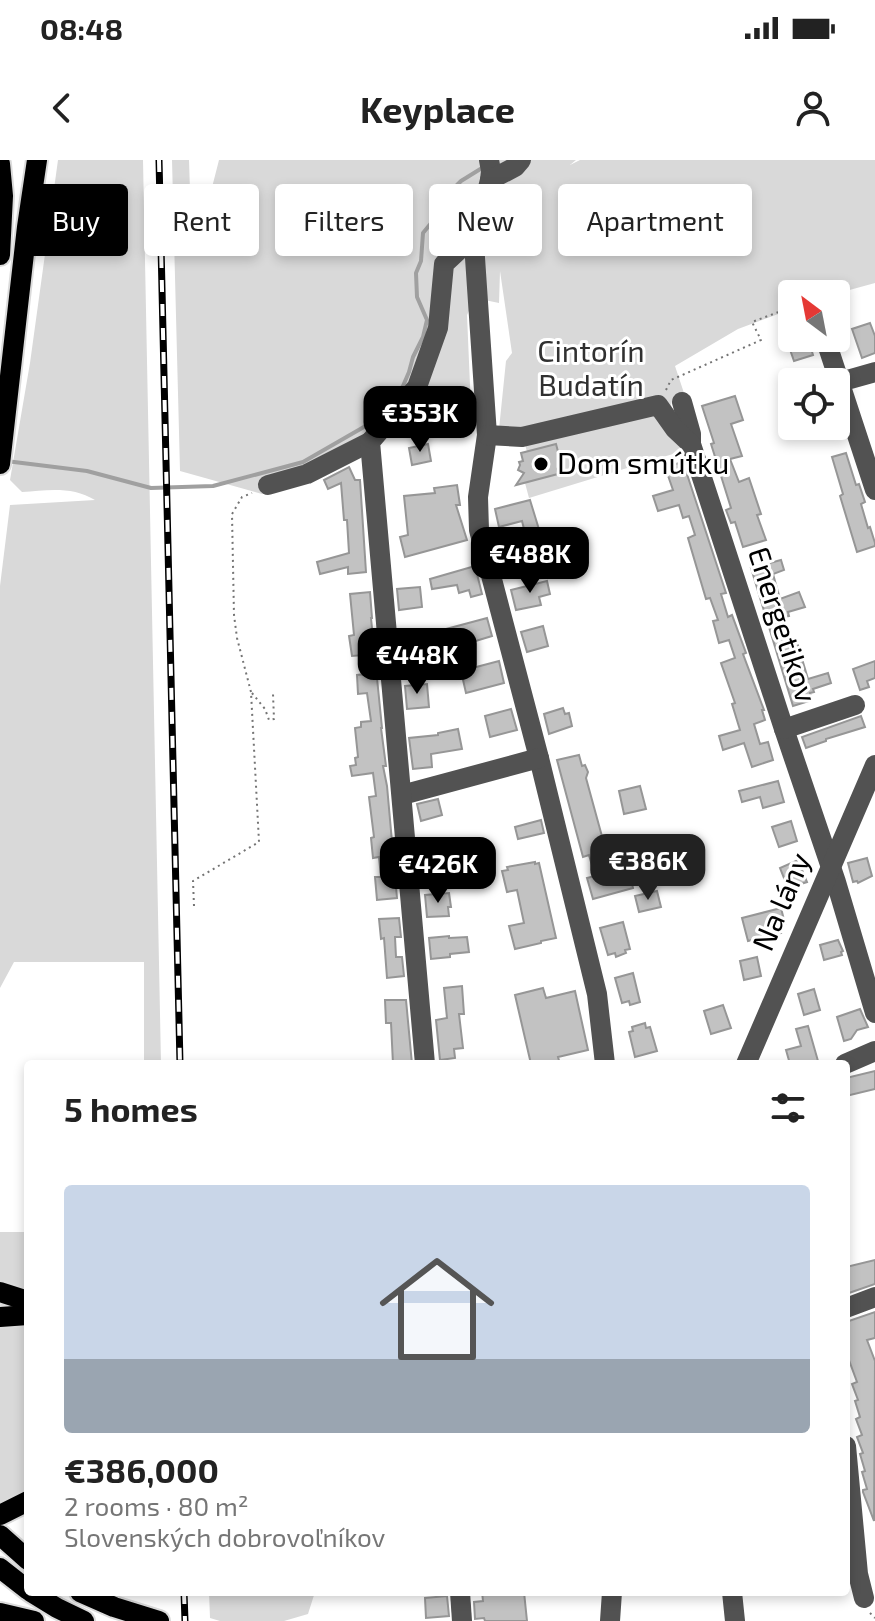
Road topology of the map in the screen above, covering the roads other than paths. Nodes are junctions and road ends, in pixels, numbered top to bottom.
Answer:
1 (37, 160) edge
2 (521, 160) edge
3 (0, 164) edge
4 (490, 170) edge
5 (0, 255) edge
6 (453, 256) edge
7 (475, 256) edge
8 (875, 372) edge
9 (850, 379) edge
10 (682, 402) dead end
11 (850, 413) edge
12 (487, 435) junction
13 (370, 442) junction
14 (691, 444) junction
15 (1, 457) edge
16 (268, 485) road end
17 (875, 490) edge
18 (855, 705) dead end
19 (784, 729) junction
20 (539, 758) junction
21 (875, 765) edge
22 (402, 795) junction
23 (831, 865) junction
24 (875, 1013) edge
25 (875, 1051) edge
26 (425, 1060) edge
27 (605, 1060) edge
28 (748, 1060) edge
29 (850, 1062) edge
30 (0, 1292) edge
31 (875, 1297) edge
32 (24, 1300) edge
33 (850, 1306) edge
34 (24, 1315) edge
35 (0, 1317) edge
36 (850, 1489) edge
37 (24, 1503) edge
38 (0, 1515) edge
39 (0, 1535) edge
40 (22, 1555) edge
41 (0, 1568) edge
42 (24, 1587) edge
43 (37, 1596) edge
44 (89, 1596) edge
45 (460, 1596) edge
46 (612, 1596) edge
47 (732, 1596) edge
48 (864, 1598) dead end
49 (0, 1613) edge
50 (155, 1620) edge
51 (34, 1621) edge
52 (84, 1621) edge
53 (462, 1621) edge
54 (610, 1621) edge
55 (735, 1621) edge

1 - 15 main road
2 - 4 street
3 - 5 main road
6 - 13 street
7 - 12 street
8 - 9 street
10 - 14 street, Energetikov
11 - 17 street
12 - 14 street
12 - 20 street
13 - 16 street
13 - 22 street
14 - 19 street, Energetikov
18 - 19 street
19 - 23 street, Energetikov
20 - 22 street
20 - 27 street
21 - 23 street, Na lány
22 - 26 street
23 - 24 street, Energetikov
23 - 28 street, Na lány
25 - 29 street
30 - 32 main road
31 - 33 street
34 - 35 main road
36 - 48 street
37 - 38 main road
39 - 40 main road
41 - 42 main road
43 - 52 main road
44 - 50 main road
45 - 53 street
46 - 54 street
47 - 55 street
49 - 51 main road

